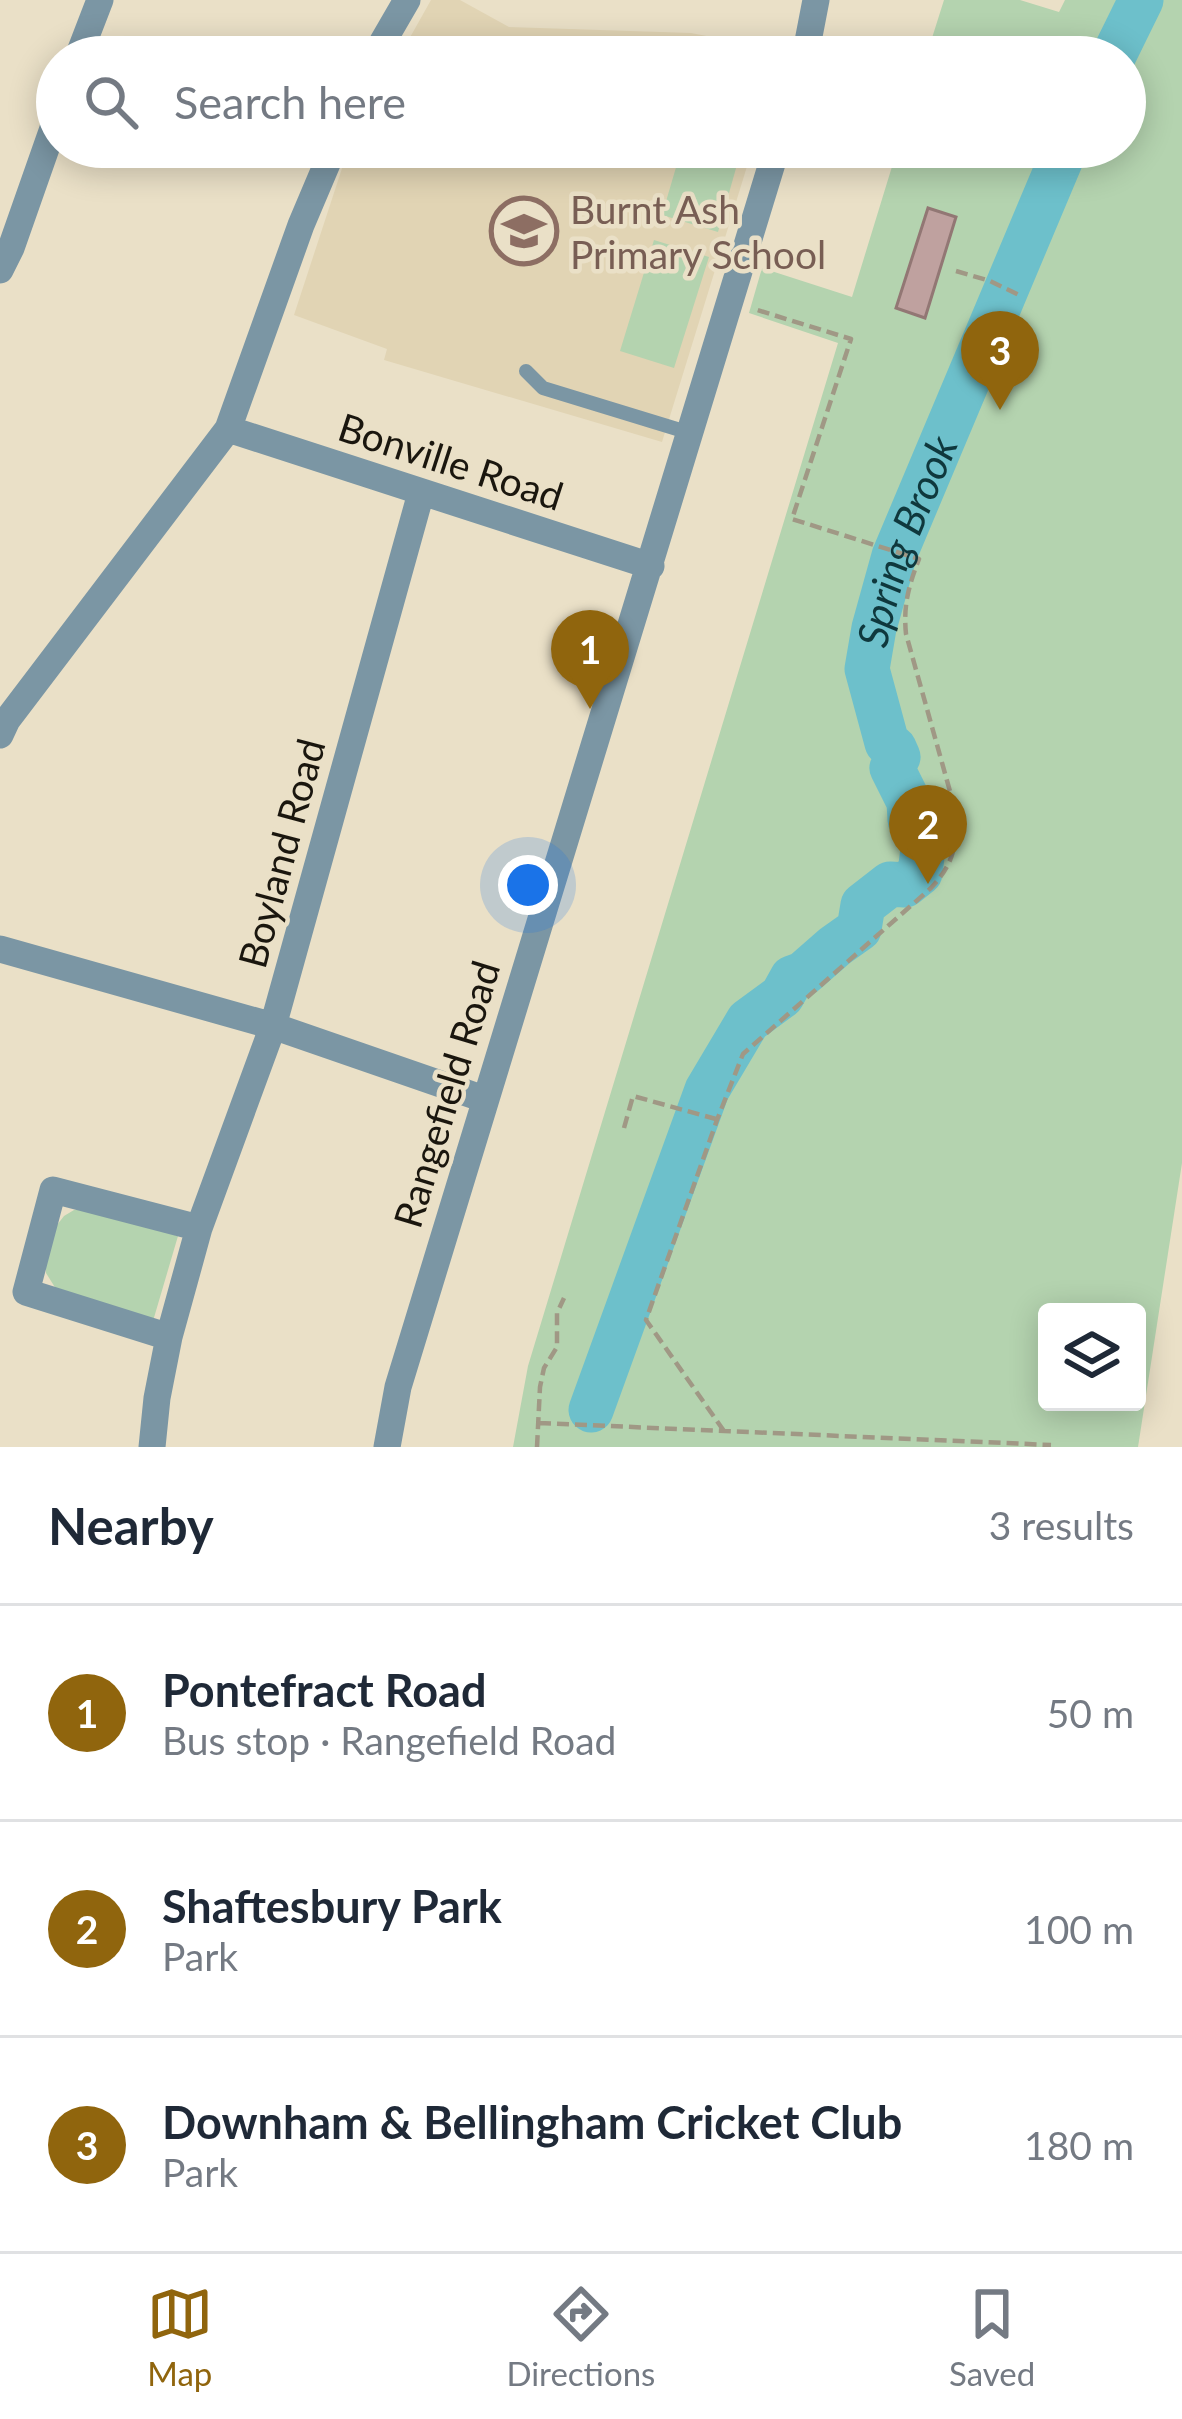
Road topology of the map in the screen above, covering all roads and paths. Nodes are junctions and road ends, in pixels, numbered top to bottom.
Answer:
1 (100, 0) edge
2 (407, 0) edge
3 (816, 0) edge
4 (86, 36) edge
5 (386, 36) edge
6 (809, 36) edge
7 (39, 168) edge
8 (325, 168) edge
9 (771, 168) edge
10 (0, 270) edge
11 (956, 271) dead end
12 (1021, 296) dead end
13 (730, 302) junction
14 (526, 371) dead end
15 (228, 429) junction
16 (691, 433) junction
17 (421, 493) junction
18 (650, 566) junction
19 (0, 735) edge
20 (0, 949) edge
21 (273, 1026) junction
22 (484, 1099) junction
23 (716, 1119) junction
24 (624, 1128) dead end
25 (199, 1228) junction
26 (564, 1298) dead end
27 (169, 1336) junction
28 (539, 1423) junction
29 (724, 1431) junction
30 (907, 1443) edge
31 (1051, 1445) edge
32 (152, 1447) edge
33 (387, 1447) edge
34 (537, 1447) edge

1 - 4 street
2 - 5 street
3 - 6 street
7 - 10 street
8 - 15 street
9 - 13 street, Rangefield Road
11 - 12 path
13 - 16 street, Rangefield Road
13 - 23 path
14 - 16 lane
15 - 17 street, Bonville Road
15 - 19 street
16 - 18 street, Rangefield Road
17 - 18 street, Bonville Road
17 - 21 street, Boyland Road
18 - 22 street, Rangefield Road
20 - 21 street
21 - 22 street
21 - 25 street, Boyland Road
22 - 33 street, Rangefield Road
23 - 24 path
23 - 29 path
25 - 27 street, Boyland Road
25 - 27 street
26 - 28 path
27 - 32 street, Boyland Road
28 - 29 path
28 - 34 path
29 - 30 path
30 - 31 path

